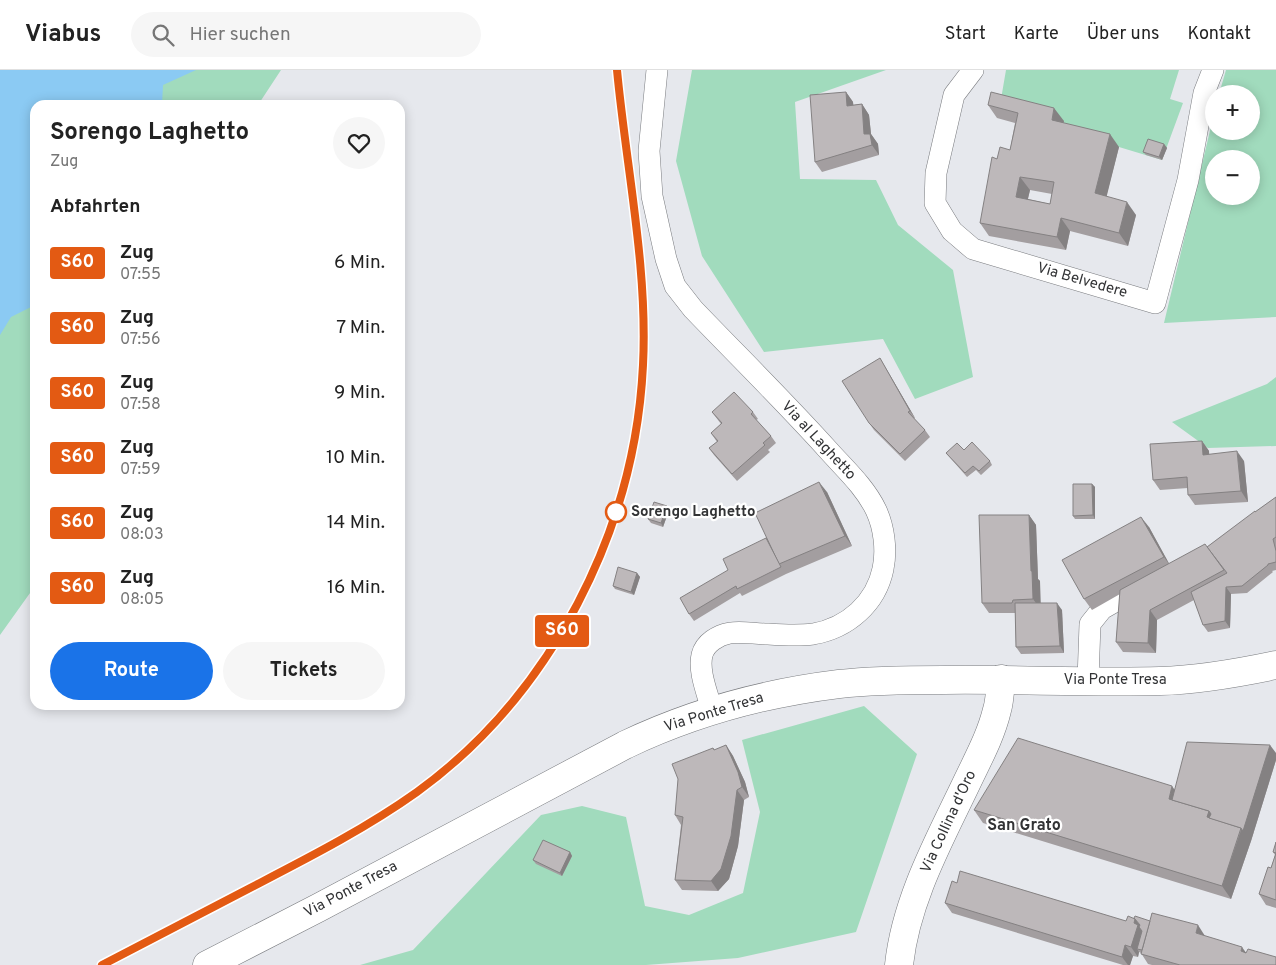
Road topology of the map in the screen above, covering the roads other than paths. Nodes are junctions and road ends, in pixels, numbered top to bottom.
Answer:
1 (657, 70) edge
2 (973, 70) edge
3 (1213, 70) edge
4 (1157, 577) edge
5 (1276, 666) edge
6 (1001, 680) junction
7 (1088, 680) junction
8 (712, 711) junction
9 (207, 965) edge
10 (899, 965) edge

1 - 8 street, Via al Laghetto
2 - 3 street, Via Belvedere
4 - 7 street
5 - 7 main road, Via Ponte Tresa
6 - 7 main road, Via Ponte Tresa
6 - 8 main road, Via Ponte Tresa
6 - 10 main road, Via Collina d'Oro
8 - 9 main road, Via Ponte Tresa

